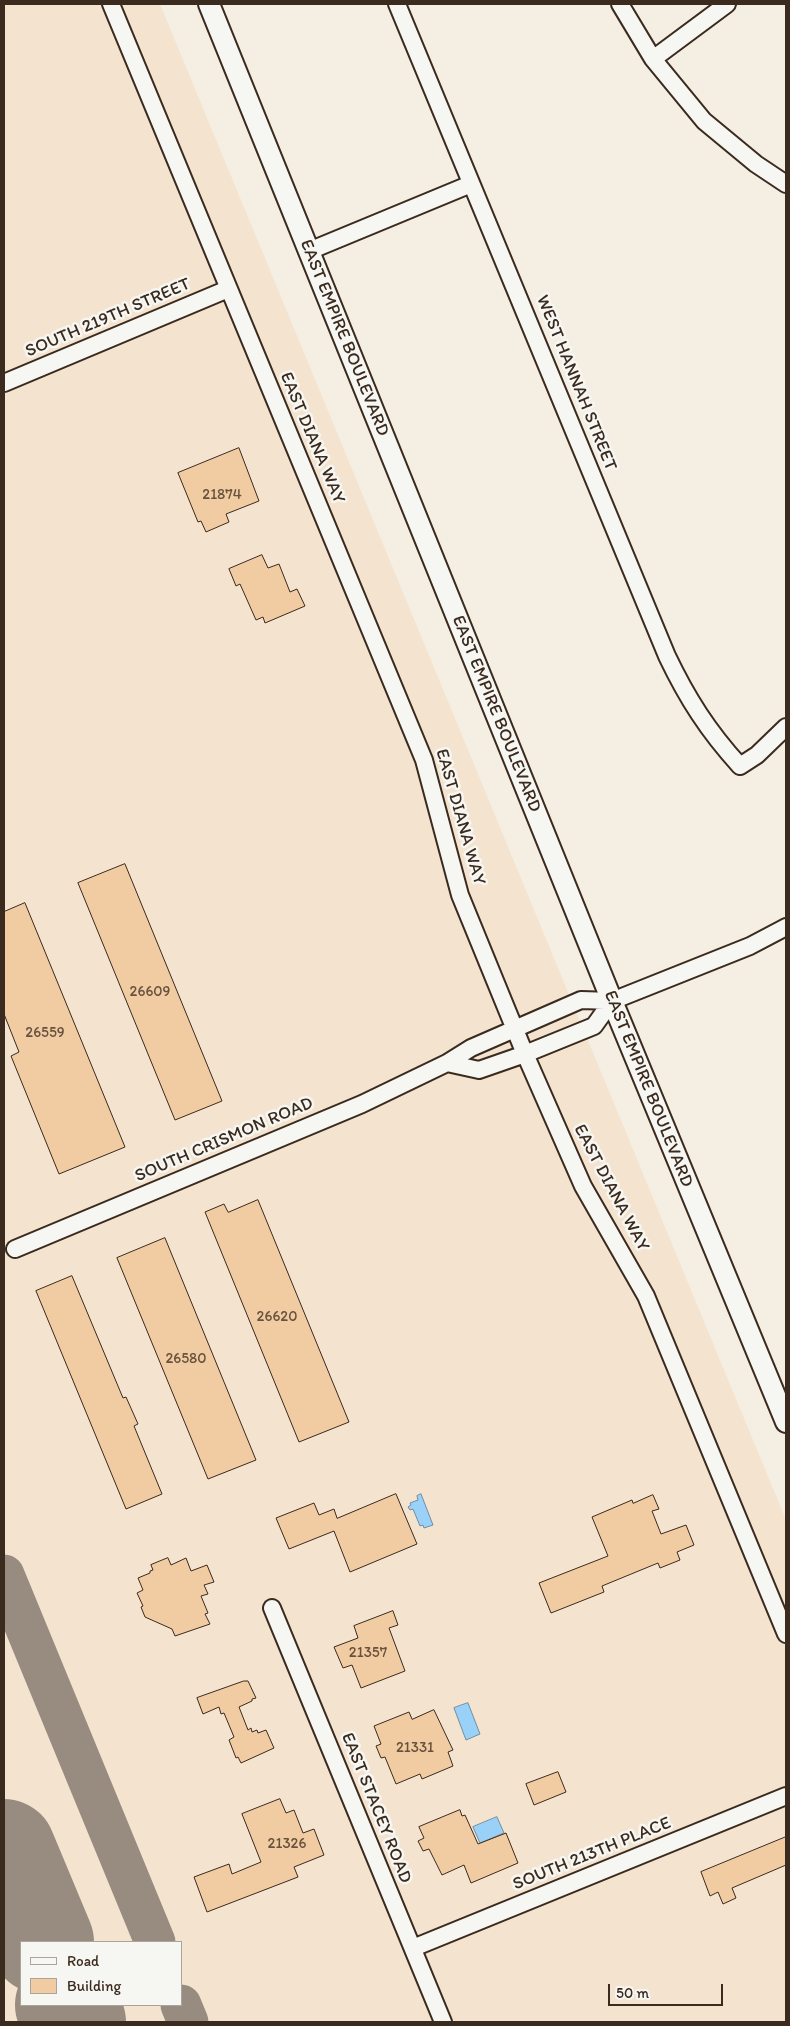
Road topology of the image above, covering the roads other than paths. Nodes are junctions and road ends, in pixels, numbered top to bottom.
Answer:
1 (111, 4) edge
2 (209, 4) edge
3 (397, 4) edge
4 (620, 4) edge
5 (728, 4) edge
6 (653, 59) junction
7 (472, 184) junction
8 (786, 184) edge
9 (309, 251) junction
10 (228, 289) junction
11 (4, 384) edge
12 (786, 727) edge
13 (786, 927) edge
14 (612, 1001) junction
15 (515, 1029) junction
16 (525, 1054) junction
17 (447, 1063) junction
18 (15, 1249) dead end
19 (786, 1422) edge
20 (272, 1608) dead end
21 (786, 1634) edge
22 (786, 1796) edge
23 (413, 1948) junction
24 (443, 2022) edge

1 - 10 street, EAST DIANA WAY
2 - 9 street, EAST EMPIRE BOULEVARD
3 - 7 street, WEST HANNAH STREET
4 - 6 street
5 - 6 street
6 - 8 street
7 - 9 street
7 - 12 street, WEST HANNAH STREET
9 - 14 street, EAST EMPIRE BOULEVARD
10 - 11 street, SOUTH 219TH STREET
10 - 15 street, EAST DIANA WAY
13 - 14 street
14 - 15 street, SOUTH CRISMON ROAD
14 - 16 street
14 - 19 street, EAST EMPIRE BOULEVARD
15 - 16 street, EAST DIANA WAY
15 - 17 street, SOUTH CRISMON ROAD
16 - 17 street
16 - 21 street, EAST DIANA WAY
17 - 18 street, SOUTH CRISMON ROAD
20 - 23 street, EAST STACEY ROAD
22 - 23 street, SOUTH 213TH PLACE
23 - 24 street, EAST STACEY ROAD

